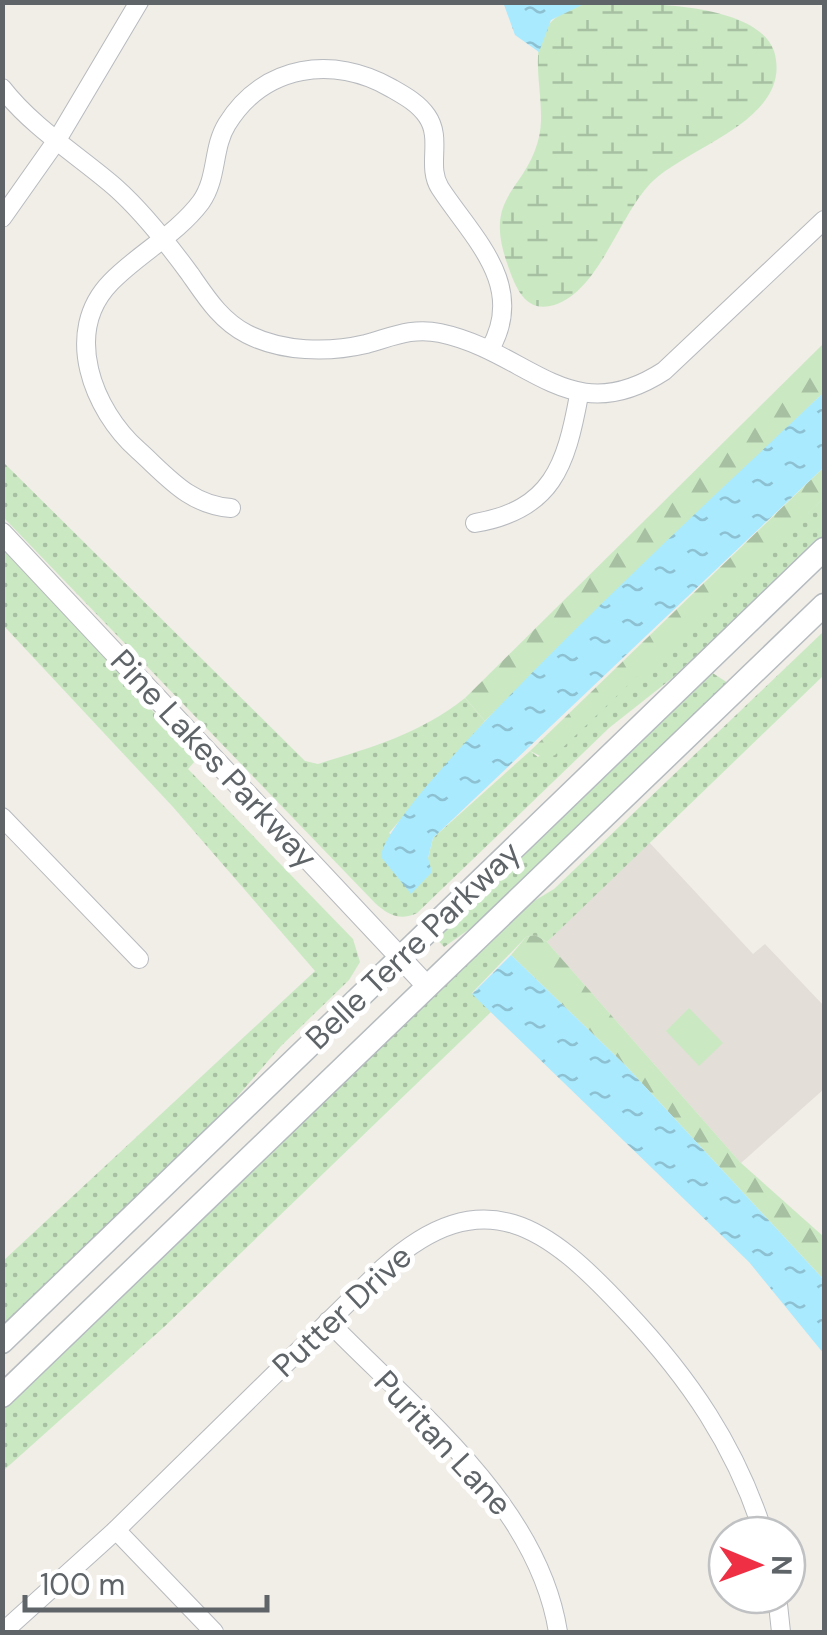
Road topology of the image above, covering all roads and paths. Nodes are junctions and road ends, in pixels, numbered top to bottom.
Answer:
1 (139, 2) edge
2 (2, 88) edge
3 (58, 140) junction
4 (2, 218) edge
5 (824, 220) edge
6 (162, 237) junction
7 (490, 350) junction
8 (579, 396) junction
9 (231, 508) dead end
10 (475, 523) dead end
11 (2, 533) edge
12 (824, 549) edge
13 (824, 605) edge
14 (2, 817) edge
15 (399, 958) junction
16 (139, 959) dead end
17 (426, 985) junction
18 (328, 1320) junction
19 (2, 1342) edge
20 (2, 1396) edge
21 (756, 1515) edge
22 (116, 1530) junction
23 (3, 1632) edge
24 (214, 1632) edge
25 (558, 1632) edge

1 - 3 street
2 - 3 street
3 - 4 street
3 - 6 street
5 - 8 street
6 - 7 street
6 - 7 street
6 - 9 street
7 - 8 street
8 - 10 street
11 - 15 street, Pine Lakes Parkway
12 - 15 main road, Belle Terre Parkway
13 - 17 main road, Belle Terre Parkway
14 - 16 street
15 - 17 street, Pine Lakes Parkway
15 - 19 main road, Belle Terre Parkway
17 - 20 main road, Belle Terre Parkway
18 - 21 street, Putter Drive
18 - 22 street, Putter Drive
18 - 25 street, Puritan Lane
22 - 23 street, Putter Drive
22 - 24 street

